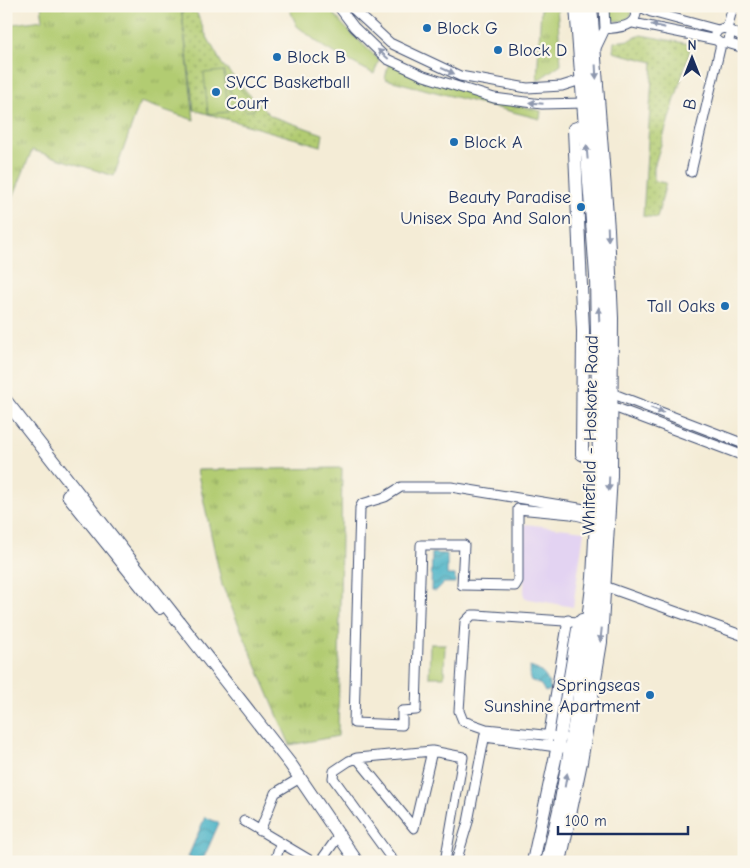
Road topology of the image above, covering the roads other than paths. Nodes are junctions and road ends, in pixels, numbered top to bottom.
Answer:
1 (338, 6) edge
2 (350, 6) edge
3 (577, 6) edge
4 (590, 6) edge
5 (604, 6) edge
6 (637, 6) edge
7 (733, 6) edge
8 (633, 23) junction
9 (605, 29) junction
10 (723, 36) junction
11 (744, 37) edge
12 (744, 48) edge
13 (595, 50) junction
14 (584, 79) junction
15 (585, 103) junction
16 (585, 124) junction
17 (691, 172) dead end
18 (603, 276) junction
19 (6, 400) edge
20 (611, 400) junction
21 (6, 414) edge
22 (744, 444) edge
23 (744, 456) edge
24 (600, 463) junction
25 (597, 516) junction
26 (604, 586) junction
27 (579, 620) junction
28 (744, 636) edge
29 (486, 733) junction
30 (560, 741) junction
31 (432, 751) junction
32 (357, 758) junction
33 (297, 779) junction
34 (244, 821) dead end
35 (260, 831) junction
36 (338, 839) junction
37 (280, 844) junction
38 (275, 862) edge
39 (314, 862) edge
40 (320, 862) edge
41 (349, 862) edge
42 (357, 862) edge
43 (394, 862) edge
44 (445, 862) edge
45 (456, 862) edge
46 (533, 862) edge
47 (548, 862) edge
48 (559, 862) edge

15 -> 1 street
2 -> 14 street
3 - 14 main road, Whitefield - Hoskote Road
4 - 13 main road, Whitefield - Hoskote Road
5 - 9 street
6 - 8 street
6 - 10 street
7 - 10 street, B
8 - 9 street
10 -> 8 street
9 - 13 street
10 - 11 street
10 - 12 street
10 - 17 street, B
13 -> 18 main road, Whitefield - Hoskote Road
14 - 15 main road, Whitefield - Hoskote Road
15 - 16 main road, Whitefield - Hoskote Road
18 -> 16 main road, Whitefield - Hoskote Road
16 - 24 street
18 - 20 main road, Whitefield - Hoskote Road
24 -> 18 main road, Whitefield - Hoskote Road
19 - 33 street
20 -> 22 street
20 - 23 street
20 -> 26 main road, Whitefield - Hoskote Road
21 - 33 street
24 - 25 main road, Whitefield - Hoskote Road
25 - 25 street
25 - 27 main road, Whitefield - Hoskote Road
26 - 28 street
26 -> 48 main road, Whitefield - Hoskote Road
27 - 29 street
27 - 30 main road, Whitefield - Hoskote Road
27 - 30 street
29 - 30 street
29 - 45 street
30 - 46 street
47 -> 30 main road, Whitefield - Hoskote Road
31 - 32 street
31 - 32 street
31 - 44 street
32 - 43 street
33 - 35 street
33 - 36 street
34 - 35 street
35 - 37 street
36 - 40 street
36 - 41 street
36 - 42 street
37 - 38 street
37 - 39 street

